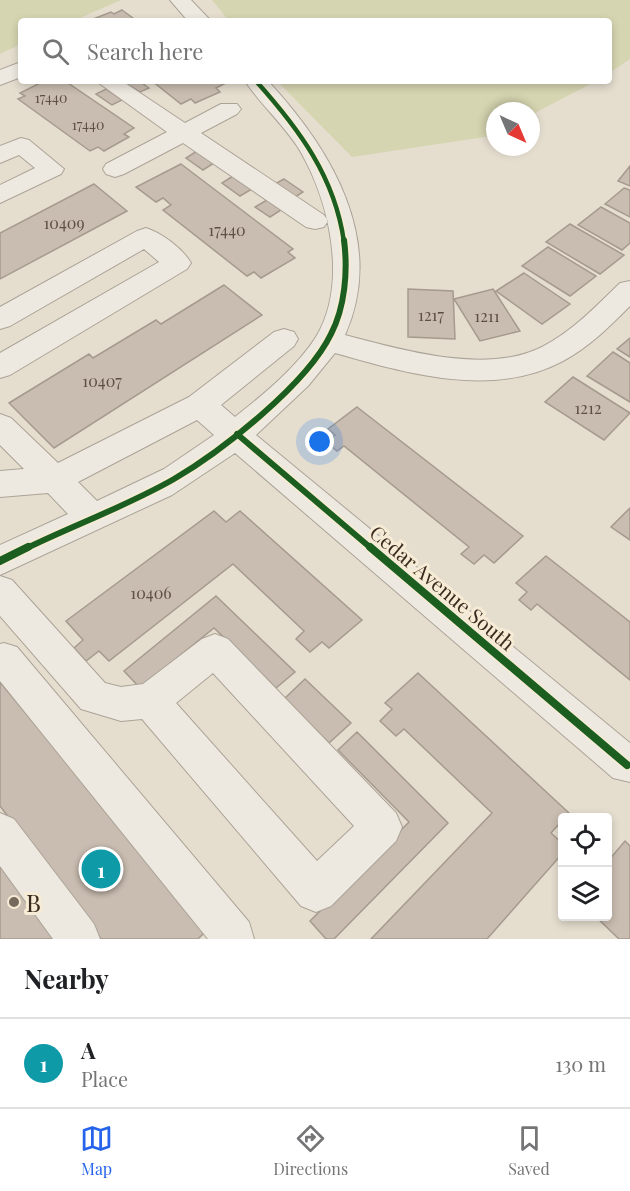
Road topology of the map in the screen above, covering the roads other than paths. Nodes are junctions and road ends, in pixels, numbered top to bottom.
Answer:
1 (180, 0) edge
2 (197, 18) edge
3 (18, 70) edge
4 (0, 78) edge
5 (112, 84) edge
6 (258, 84) edge
7 (229, 109) junction
8 (281, 112) junction
9 (184, 132) junction
10 (0, 156) edge
11 (115, 169) dead end
12 (0, 195) edge
13 (315, 221) dead end
14 (630, 290) edge
15 (0, 319) edge
16 (284, 339) dead end
17 (328, 341) junction
18 (0, 367) edge
19 (200, 405) junction
20 (0, 426) edge
21 (237, 434) junction
22 (54, 480) junction
23 (0, 484) edge
24 (92, 517) junction
25 (0, 561) edge
26 (0, 591) edge
27 (3, 659) dead end
28 (150, 701) junction
29 (627, 765) dead end
30 (0, 833) edge
31 (79, 939) edge
32 (232, 939) edge

1 - 2 street
3 - 4 street
5 - 9 street
6 - 7 street
6 - 8 street
7 - 8 street
7 - 9 street
8 - 17 street
9 - 11 street
9 - 13 street
10 - 12 street
14 - 17 street
15 - 18 street
16 - 19 street
17 - 21 street
19 - 21 street, Cedar Avenue South
19 - 22 street
20 - 22 street
21 - 24 street
21 - 29 street, Cedar Avenue South
22 - 23 street
22 - 24 street
24 - 25 street
26 - 28 street
27 - 32 street
28 - 28 street
30 - 31 street

